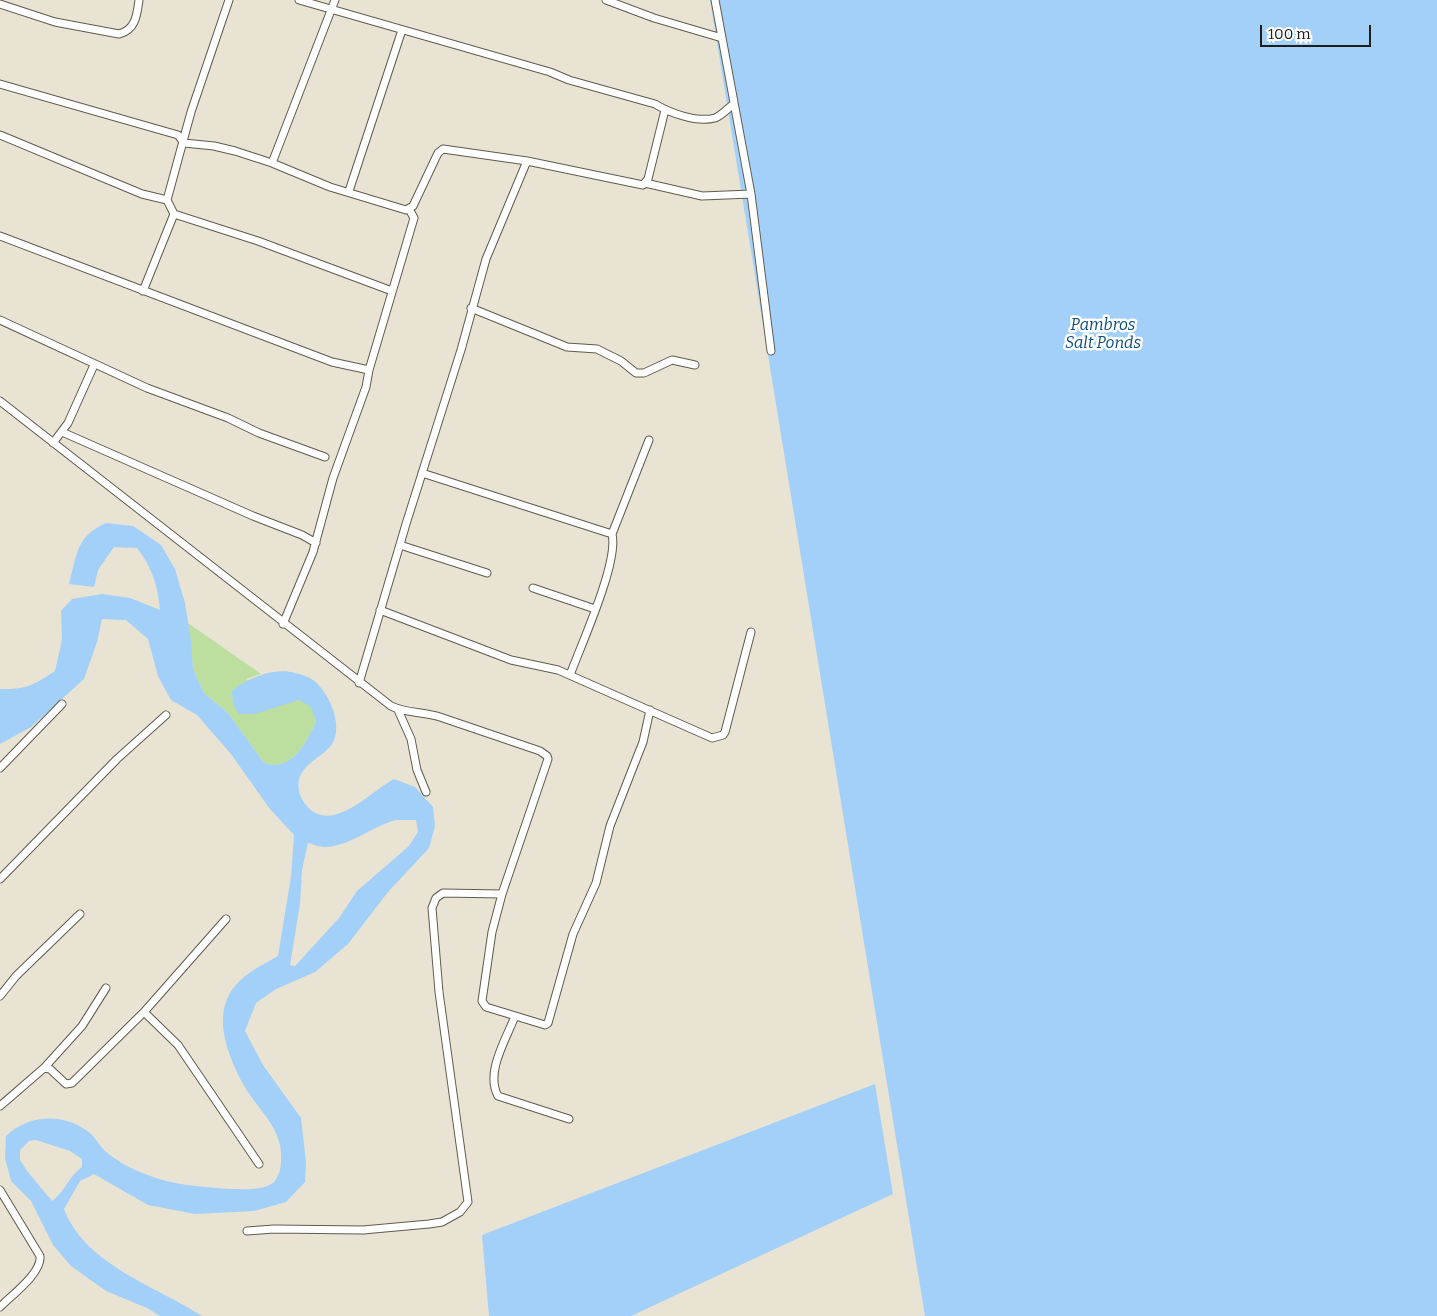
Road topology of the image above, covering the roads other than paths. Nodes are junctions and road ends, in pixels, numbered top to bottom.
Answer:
1 (139, 0) edge
2 (229, 0) edge
3 (299, 0) edge
4 (336, 0) edge
5 (606, 0) edge
6 (715, 0) edge
7 (0, 4) edge
8 (332, 10) junction
9 (402, 30) junction
10 (722, 38) junction
11 (0, 84) edge
12 (734, 104) junction
13 (665, 110) junction
14 (0, 135) edge
15 (184, 143) junction
16 (527, 161) junction
17 (272, 163) junction
18 (646, 184) junction
19 (349, 192) junction
20 (751, 194) junction
21 (167, 200) junction
22 (409, 209) junction
23 (174, 214) junction
24 (0, 236) edge
25 (143, 290) junction
26 (392, 291) junction
27 (471, 308) junction
28 (0, 320) edge
29 (772, 351) dead end
30 (94, 365) junction
31 (695, 365) dead end
32 (369, 370) junction
33 (0, 401) edge
34 (62, 432) junction
35 (649, 440) dead end
36 (54, 443) junction
37 (325, 457) dead end
38 (422, 473) junction
39 (612, 534) junction
40 (316, 543) junction
41 (400, 545) junction
42 (487, 573) dead end
43 (533, 588) dead end
44 (595, 609) junction
45 (380, 610) junction
46 (283, 624) junction
47 (752, 632) dead end
48 (570, 675) junction
49 (359, 683) junction
50 (62, 704) dead end
51 (398, 710) junction
52 (650, 710) junction
53 (166, 715) dead end
54 (0, 768) edge
55 (426, 792) dead end
56 (0, 879) edge
57 (502, 894) junction
58 (80, 914) dead end
59 (226, 919) dead end
60 (106, 988) dead end
61 (0, 996) edge
62 (144, 1012) junction
63 (515, 1016) junction
64 (44, 1068) junction
65 (0, 1106) edge
66 (569, 1119) dead end
67 (258, 1164) dead end
68 (0, 1190) edge
69 (247, 1231) dead end
70 (0, 1307) edge

1 - 7 street
2 - 15 street
3 - 8 street
4 - 8 street
5 - 10 street
6 - 10 street
8 - 9 street
8 - 17 street
9 - 13 street
9 - 19 street
10 - 12 street
11 - 15 street
12 - 13 street
12 - 20 street
13 - 18 street
14 - 21 street
15 - 17 street
15 - 21 street
16 - 18 street
16 - 22 street
16 - 27 street
17 - 19 street
18 - 20 street
19 - 22 street
20 - 29 street
21 - 23 street
22 - 26 street
23 - 25 street
23 - 26 street
24 - 25 street
25 - 32 street
26 - 32 street
27 - 31 street
27 - 38 street
28 - 30 street
30 - 34 street
30 - 37 street
32 - 40 street
33 - 36 street
34 - 36 street
34 - 40 street
35 - 39 street
36 - 46 street
38 - 39 street
38 - 41 street
39 - 44 street
40 - 46 street
41 - 42 street
41 - 45 street
43 - 44 street
44 - 48 street
45 - 48 street
45 - 49 street
46 - 49 street
47 - 52 street
48 - 52 street
49 - 51 street
50 - 54 street
51 - 55 street
51 - 57 street
52 - 63 street
53 - 56 street
57 - 63 street
57 - 69 street
58 - 61 street
59 - 62 street
60 - 64 street
62 - 64 street
62 - 67 street
63 - 66 street
64 - 65 street
68 - 70 street

